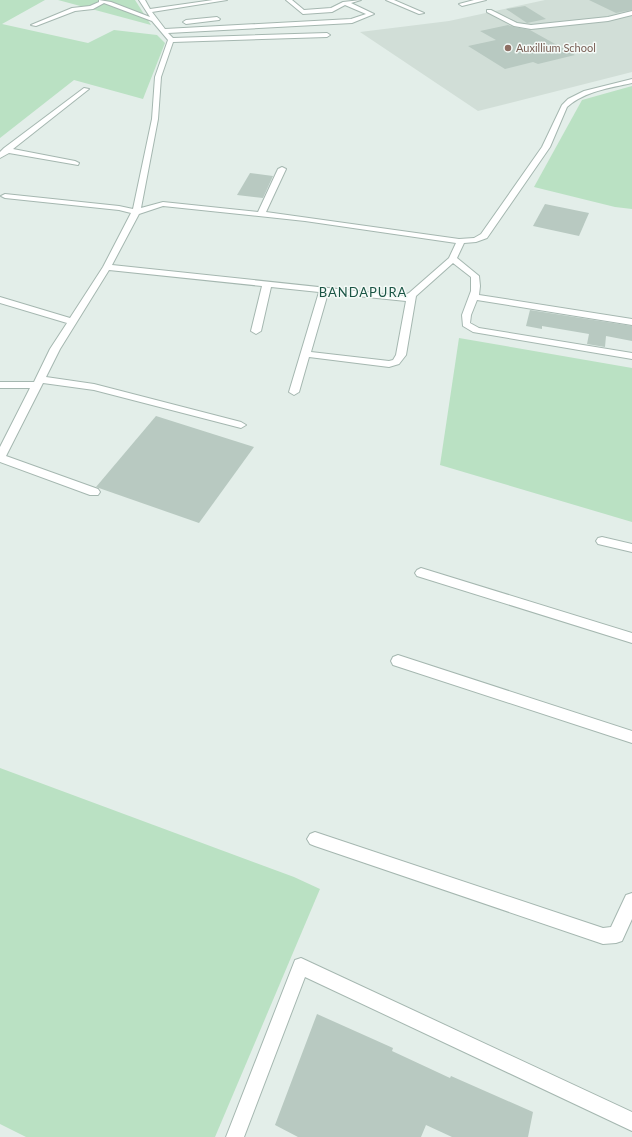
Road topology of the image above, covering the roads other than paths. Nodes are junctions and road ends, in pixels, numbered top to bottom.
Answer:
1 (102, 0) edge
2 (142, 0) edge
3 (224, 0) edge
4 (289, 0) edge
5 (358, 0) edge
6 (389, 0) edge
7 (483, 0) edge
8 (345, 3) junction
9 (462, 4) dead end
10 (149, 11) junction
11 (489, 11) dead end
12 (422, 13) dead end
13 (632, 13) edge
14 (217, 19) dead end
15 (155, 22) junction
16 (179, 22) dead end
17 (164, 23) dead end
18 (34, 25) dead end
19 (163, 31) junction
20 (327, 35) dead end
21 (171, 40) junction
22 (632, 81) edge
23 (86, 90) dead end
24 (7, 150) junction
25 (0, 156) edge
26 (76, 163) dead end
27 (282, 169) dead end
28 (5, 196) dead end
29 (136, 212) junction
30 (261, 214) junction
31 (461, 241) junction
32 (453, 259) junction
33 (107, 267) junction
34 (267, 285) junction
35 (324, 291) junction
36 (412, 295) junction
37 (474, 297) junction
38 (0, 300) edge
39 (73, 322) junction
40 (632, 322) edge
41 (256, 332) dead end
42 (305, 354) junction
43 (632, 356) edge
44 (39, 382) junction
45 (0, 385) edge
46 (294, 392) dead end
47 (241, 425) dead end
48 (5, 436) edge
49 (0, 458) edge
50 (94, 492) dead end
51 (602, 541) dead end
52 (632, 548) edge
53 (420, 573) dead end
54 (632, 638) edge
55 (398, 661) dead end
56 (632, 737) edge
57 (315, 839) dead end
58 (632, 901) edge
59 (632, 1122) edge
60 (235, 1137) edge

1 - 15 street
1 - 18 street
2 - 10 street
3 - 10 street
4 - 8 street
5 - 8 street
6 - 12 street
7 - 9 street
8 - 19 street
10 - 15 street
11 - 13 street
14 - 16 street
15 - 17 street
15 - 19 street
19 - 21 street
20 - 21 street
21 - 29 street
22 - 31 street
23 - 24 street
24 - 25 street
24 - 26 street
27 - 30 street
28 - 29 street
29 - 30 street
29 - 33 street
30 - 31 street
31 - 32 street
32 - 36 street
32 - 37 street
33 - 34 street
33 - 39 street
34 - 35 street
34 - 41 street
35 - 36 street
35 - 42 street
36 - 42 street
37 - 40 street
37 - 43 street
38 - 39 street
39 - 44 street
42 - 46 street
44 - 45 street
44 - 47 street
44 - 48 street
48 - 49 street
49 - 50 street
51 - 52 street
53 - 54 street
55 - 56 street
57 - 58 street
59 - 60 street

